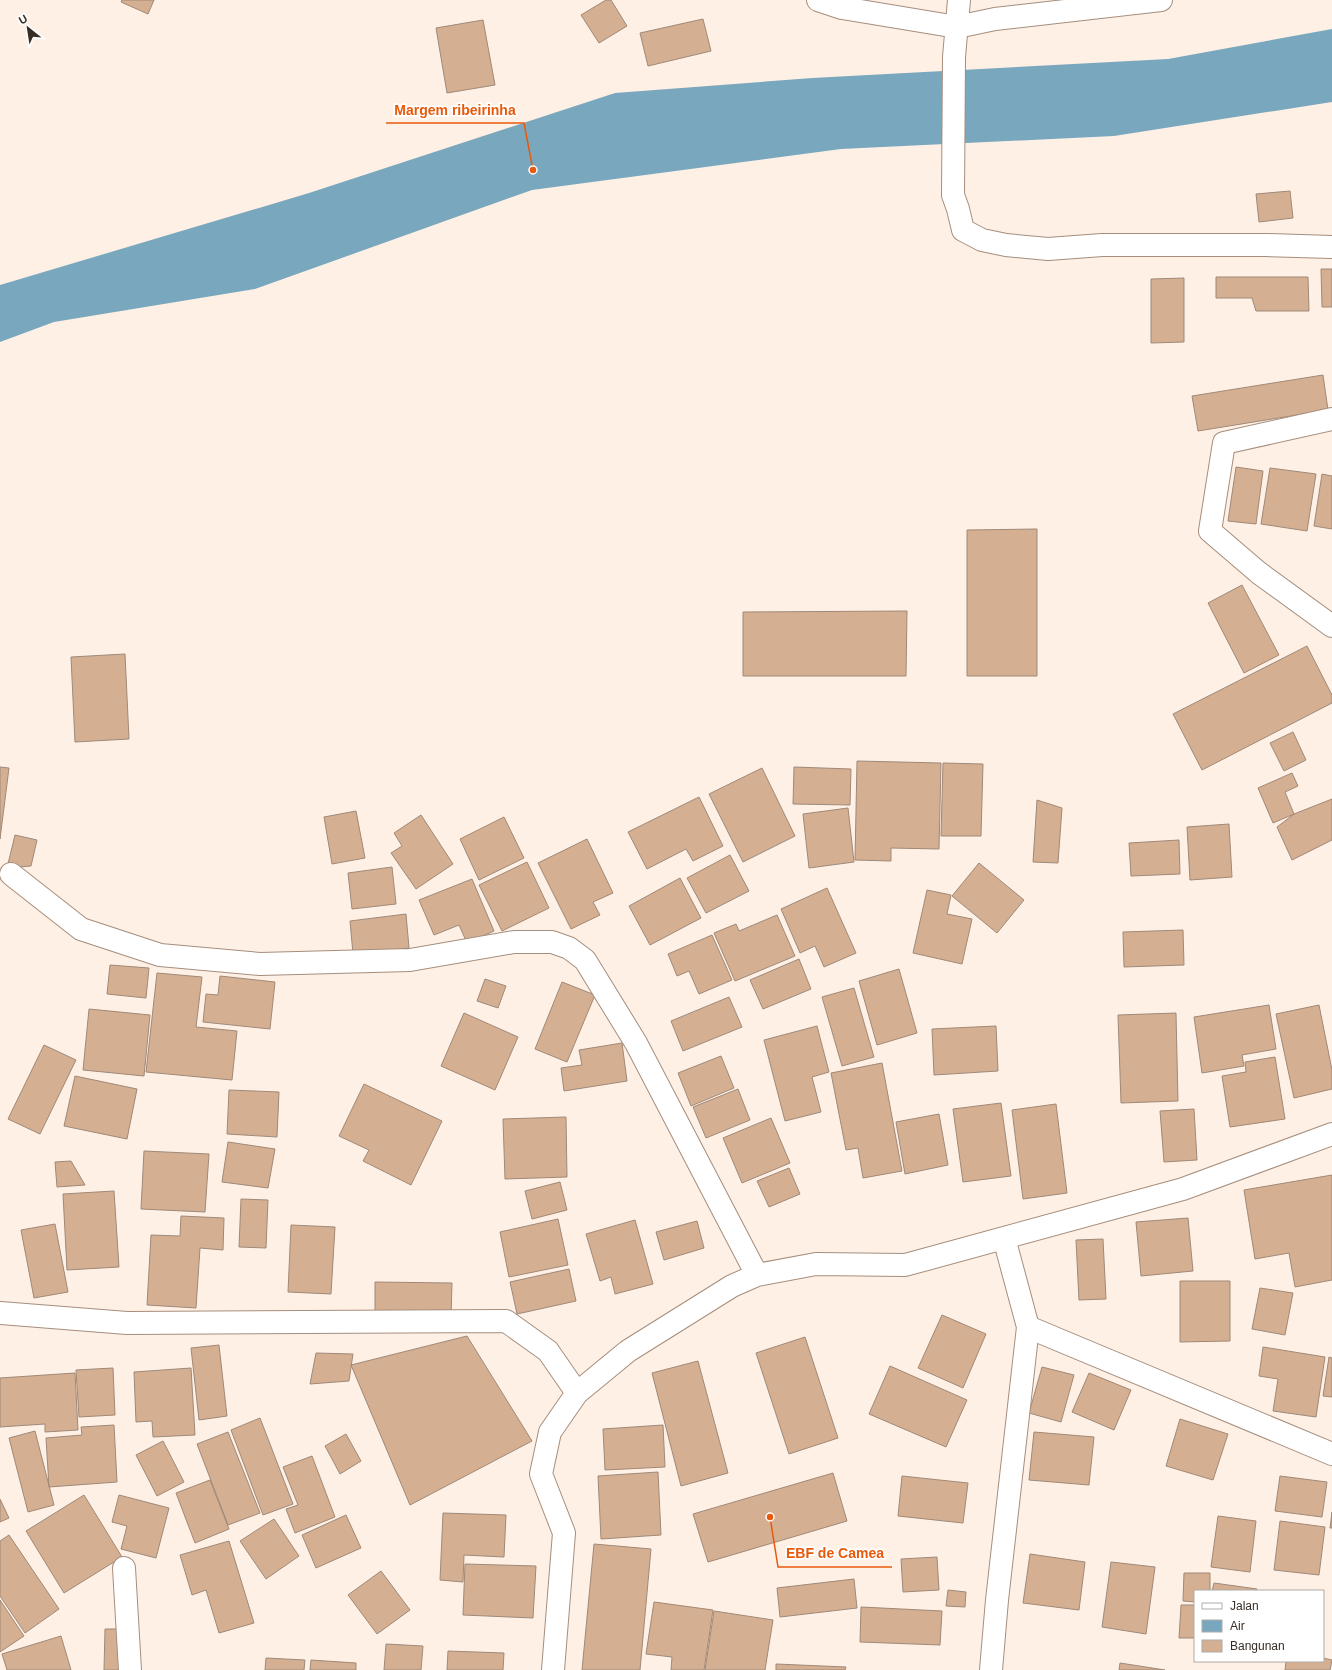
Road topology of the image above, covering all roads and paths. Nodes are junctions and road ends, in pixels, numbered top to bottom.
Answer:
1 (818, 0) edge
2 (959, 0) edge
3 (1161, 0) edge
4 (957, 27) junction
5 (1332, 247) edge
6 (1332, 419) edge
7 (1332, 626) edge
8 (11, 874) dead end
9 (1332, 1134) edge
10 (1004, 1238) junction
11 (757, 1275) junction
12 (0, 1313) edge
13 (1028, 1327) junction
14 (577, 1393) junction
15 (1332, 1454) edge
16 (124, 1568) dead end
17 (130, 1670) edge
18 (553, 1670) edge
19 (991, 1670) edge

1 - 4 street
2 - 4 street
3 - 4 street
4 - 5 street
6 - 7 street
8 - 11 street
9 - 10 street
10 - 11 street
10 - 13 street
11 - 14 street
12 - 14 street
13 - 15 street
13 - 19 street
14 - 18 street
16 - 17 street

